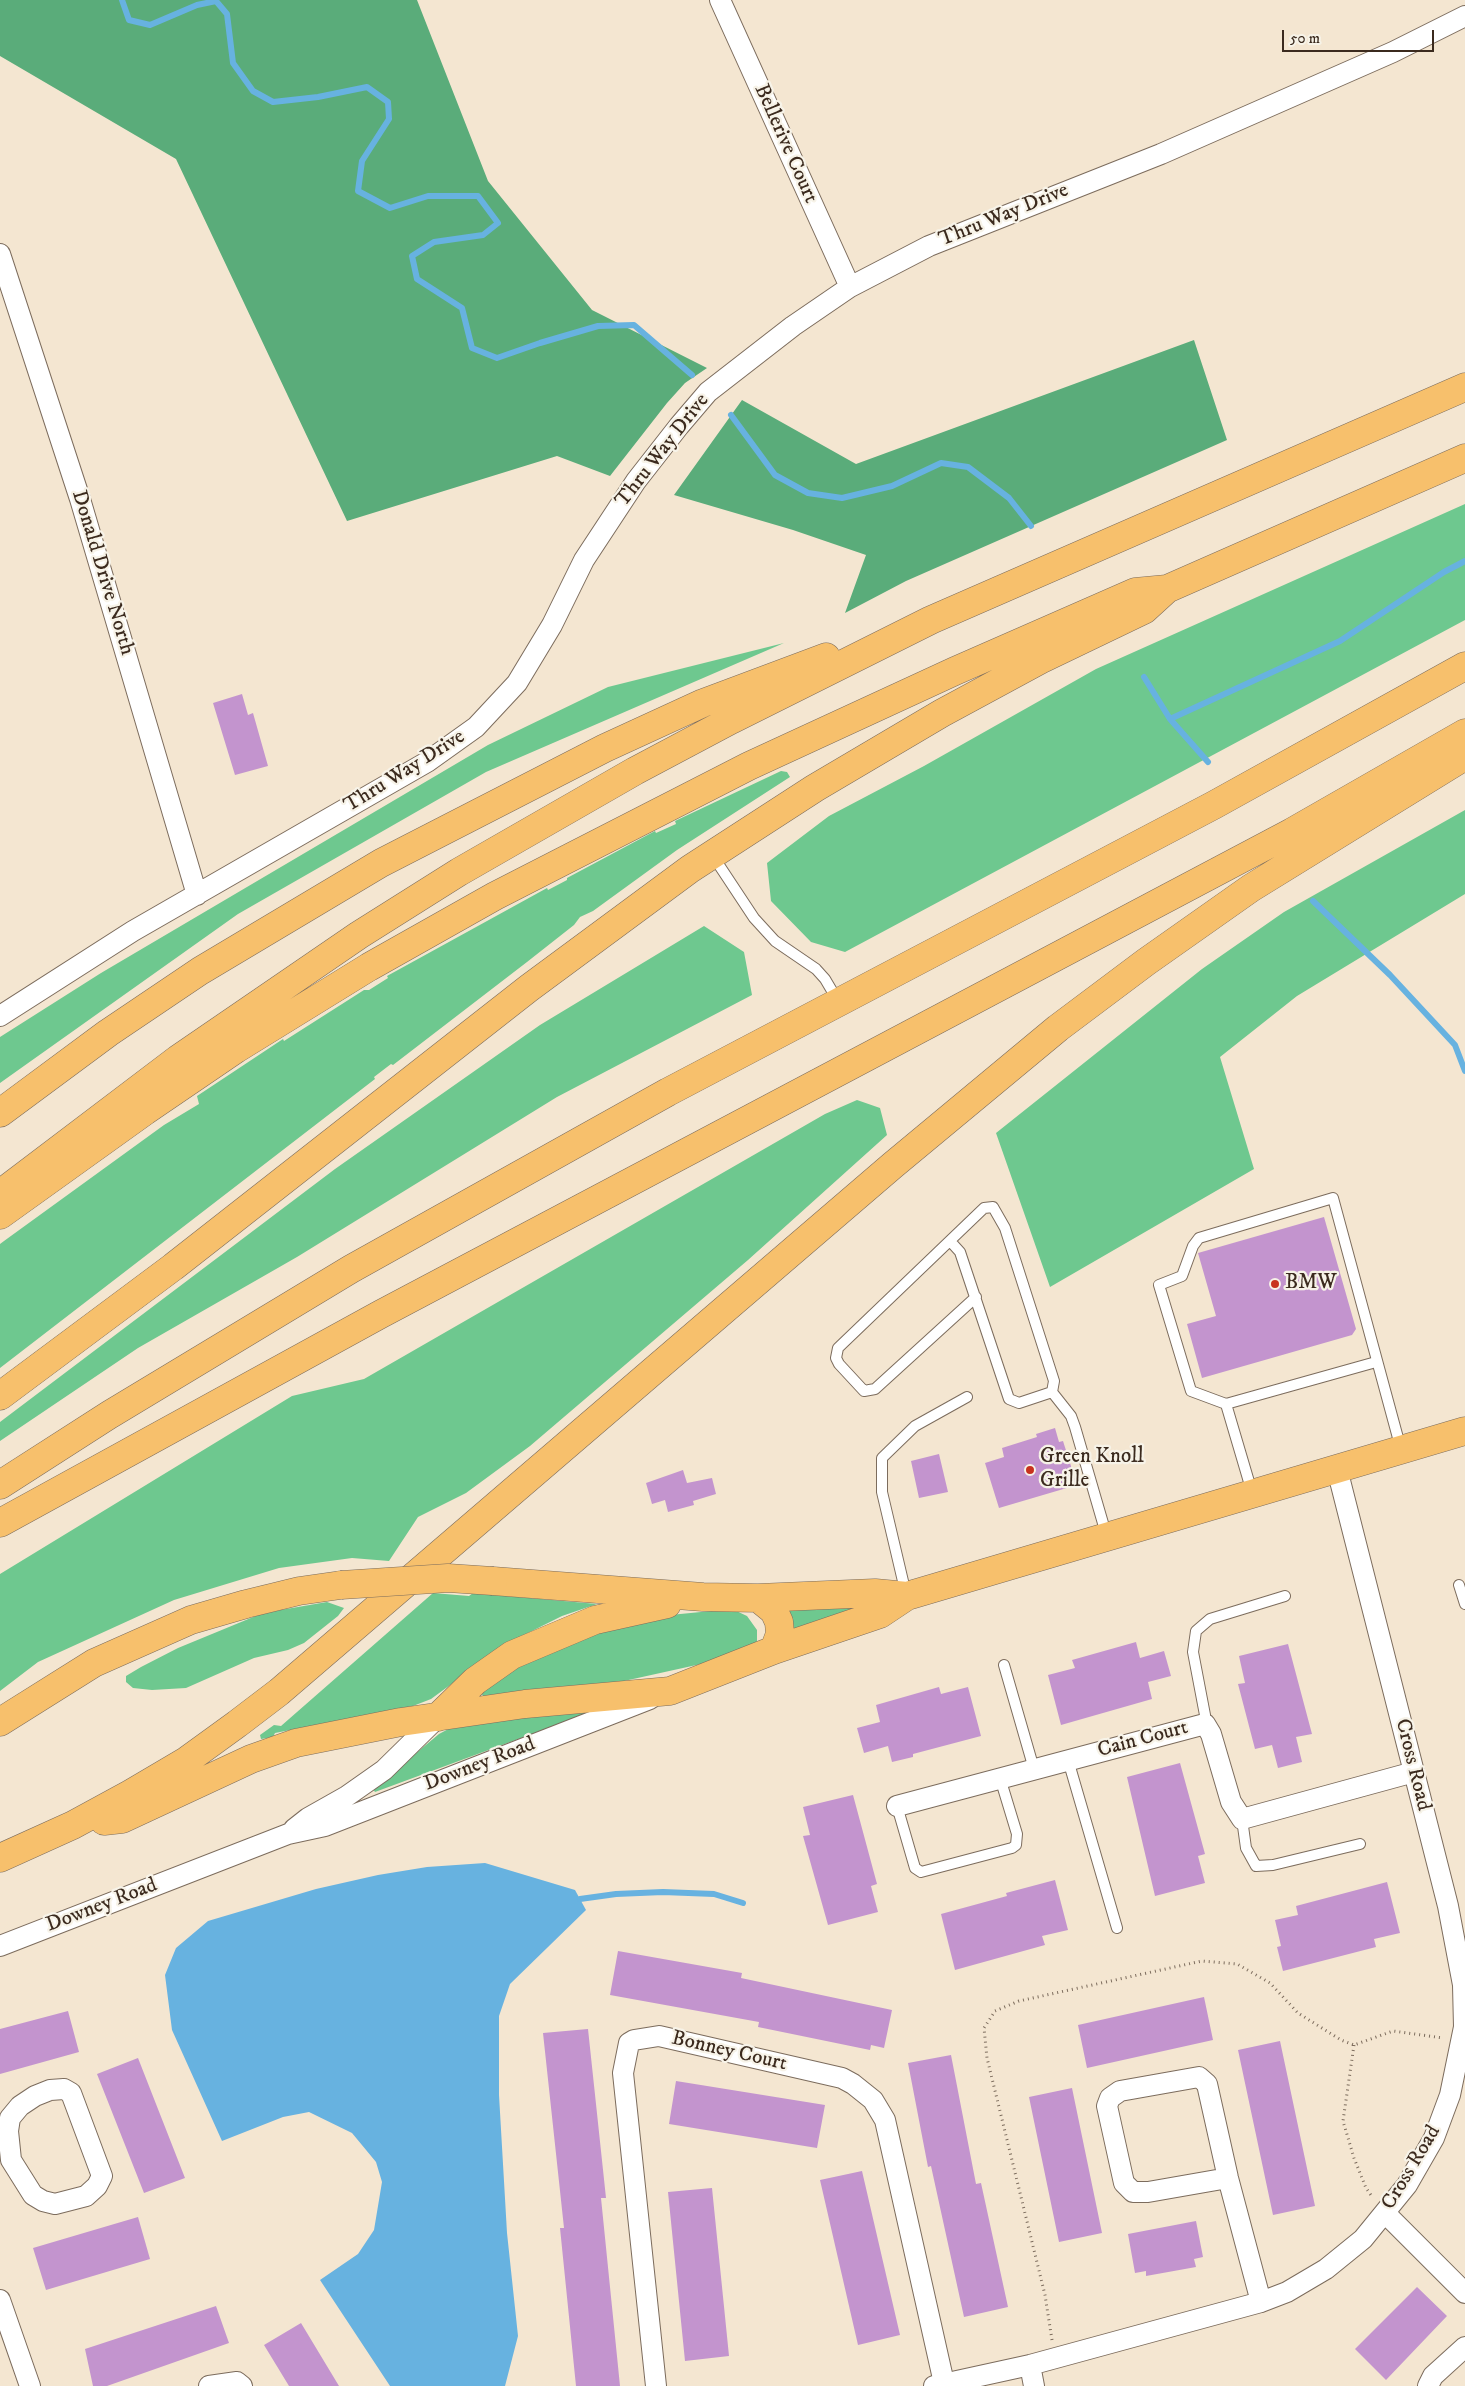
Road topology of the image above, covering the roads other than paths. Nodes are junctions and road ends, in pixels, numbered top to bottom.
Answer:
1 (720, 0) edge
2 (1465, 16) edge
3 (0, 254) edge
4 (850, 287) junction
5 (1465, 387) edge
6 (1465, 458) edge
7 (1167, 590) junction
8 (931, 620) junction
9 (1465, 666) edge
10 (1465, 734) edge
11 (1465, 756) edge
12 (712, 855) junction
13 (197, 895) junction
14 (838, 1001) junction
15 (0, 1016) edge
16 (0, 1112) edge
17 (0, 1194) edge
18 (0, 1215) edge
19 (950, 1241) junction
20 (976, 1297) junction
21 (1376, 1362) junction
22 (1052, 1392) junction
23 (0, 1396) edge
24 (967, 1397) dead end
25 (1226, 1404) junction
26 (1465, 1431) edge
27 (1401, 1450) junction
28 (1337, 1469) junction
29 (0, 1485) edge
30 (1253, 1494) junction
31 (0, 1523) edge
32 (1107, 1538) junction
33 (1459, 1585) dead end
34 (907, 1596) junction
35 (1285, 1596) dead end
36 (703, 1597) junction
37 (758, 1598) junction
38 (1465, 1604) edge
39 (774, 1650) junction
40 (1004, 1665) dead end
41 (670, 1691) junction
42 (438, 1717) junction
43 (0, 1722) edge
44 (1205, 1724) junction
45 (1068, 1760) junction
46 (1034, 1769) junction
47 (1414, 1772) junction
48 (1000, 1778) junction
49 (897, 1806) joint
50 (1242, 1819) junction
51 (73, 1825) junction
52 (288, 1834) junction
53 (1360, 1844) dead end
54 (0, 1858) edge
55 (1117, 1928) dead end
56 (0, 1946) edge
57 (6, 2162) edge
58 (1228, 2178) junction
59 (1386, 2214) junction
60 (1465, 2293) edge
61 (0, 2300) edge
62 (1261, 2302) junction
63 (1465, 2347) edge
64 (1030, 2365) junction
65 (939, 2385) edge
66 (30, 2386) edge
67 (208, 2386) edge
68 (242, 2386) edge
69 (656, 2386) edge
70 (1034, 2386) edge
71 (1428, 2386) edge

1 - 4 street, Bellerive Court
2 - 4 street, Thru Way Drive
3 - 13 street, Donald Drive North
4 - 13 street, Thru Way Drive
5 - 8 highway
6 - 7 highway
7 - 12 highway
7 - 18 highway
8 - 16 highway
8 - 17 highway
9 - 14 highway
10 - 31 highway
11 - 51 highway
12 - 14 lane
12 - 23 highway
13 - 15 street, Thru Way Drive
14 - 29 highway
19 - 20 lane
19 - 20 lane
19 - 22 lane
20 - 22 lane
21 - 25 lane
21 - 25 lane
21 - 27 lane
22 - 32 lane
24 - 34 lane
25 - 30 lane
26 - 27 highway
27 - 28 highway
28 - 30 highway
28 - 47 street, Cross Road
30 - 32 highway
32 - 34 highway
33 - 38 lane
34 - 37 highway
34 - 39 highway
35 - 44 lane
36 - 37 highway
36 - 42 highway
36 - 43 highway, bridge
37 - 39 highway
39 - 41 highway
40 - 46 lane
41 - 42 highway
41 - 52 street, Downey Road
42 - 51 highway
42 - 52 street, Downey Road
44 - 45 street, Cain Court
44 - 50 street, Cain Court
45 - 46 street, Cain Court
45 - 55 lane
46 - 48 street, Cain Court
47 - 50 street
47 - 59 street, Cross Road
48 - 49 street, Cain Court
48 - 49 lane
50 - 53 lane
51 - 54 highway
52 - 56 street, Downey Road
57 - 57 street
58 - 58 street
58 - 62 street
59 - 60 street
59 - 62 street, Cross Road
61 - 66 street
62 - 64 street, Cross Road
63 - 71 street
64 - 65 street, Cross Road
64 - 70 street
65 - 69 street, Bonney Court
67 - 68 street

